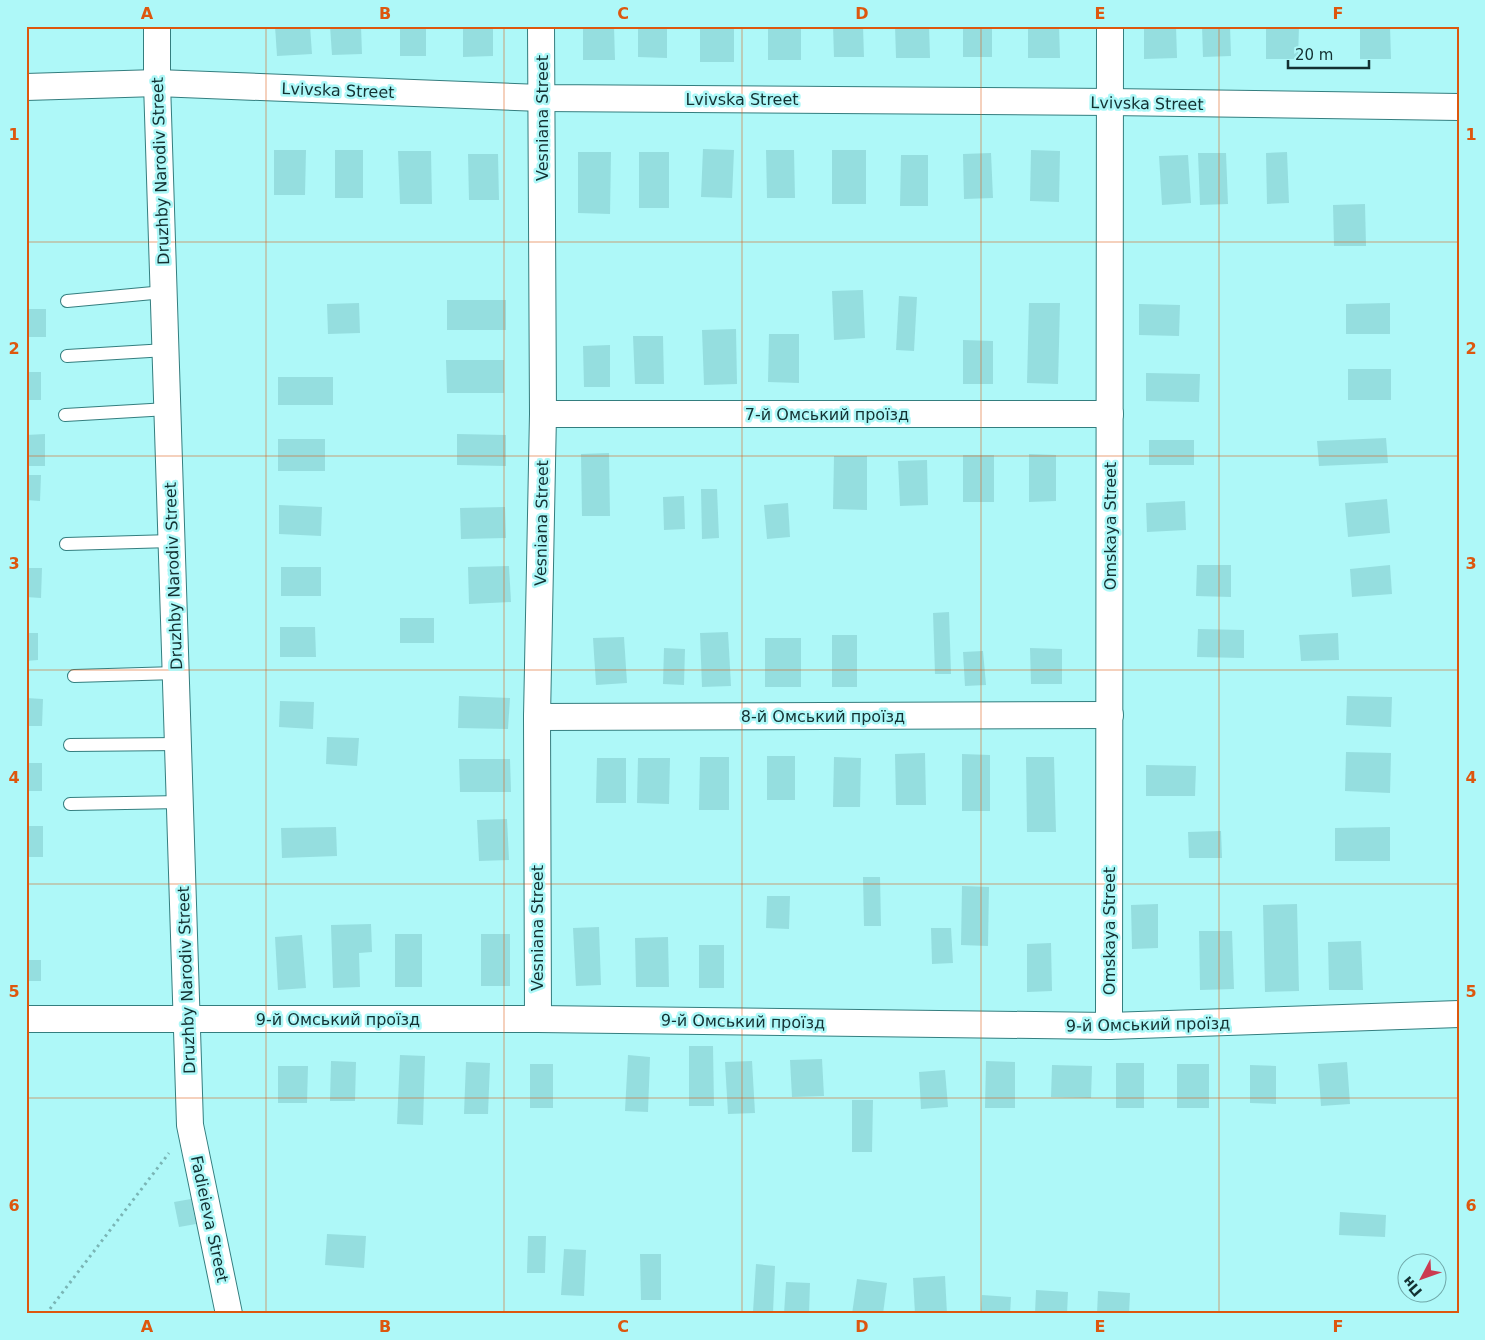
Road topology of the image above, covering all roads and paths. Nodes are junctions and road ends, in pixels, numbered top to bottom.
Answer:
1 (158, 26) edge
2 (542, 26) edge
3 (1110, 26) edge
4 (157, 83) junction
5 (26, 87) edge
6 (541, 98) junction
7 (1110, 102) junction
8 (1459, 107) edge
9 (164, 292) junction
10 (67, 301) dead end
11 (166, 350) junction
12 (67, 356) dead end
13 (168, 409) junction
14 (65, 414) dead end
15 (544, 414) junction
16 (1110, 414) junction
17 (172, 541) junction
18 (66, 544) dead end
19 (176, 672) junction
20 (74, 676) dead end
21 (1110, 714) junction
22 (537, 717) junction
23 (179, 744) junction
24 (70, 745) dead end
25 (180, 802) junction
26 (70, 804) dead end
27 (1459, 1014) edge
28 (26, 1019) edge
29 (538, 1019) junction
30 (188, 1020) junction
31 (1109, 1026) junction
32 (190, 1125) junction
33 (46, 1314) edge
34 (229, 1314) edge

1 - 4 street, Druzhby Narodiv Street
2 - 6 street, Vesniana Street
3 - 7 street, Omskaya Street
4 - 5 street, Lvivska Street
4 - 6 street, Lvivska Street
4 - 9 street, Druzhby Narodiv Street
6 - 7 street, Lvivska Street
6 - 15 street, Vesniana Street
7 - 8 street, Lvivska Street
7 - 16 street, Omskaya Street
9 - 10 lane
9 - 11 street, Druzhby Narodiv Street
11 - 12 lane
11 - 13 street, Druzhby Narodiv Street
13 - 14 lane
13 - 17 street, Druzhby Narodiv Street
15 - 16 street, 7-й Омський проїзд
15 - 22 street, Vesniana Street
16 - 21 street, Omskaya Street
17 - 18 lane
17 - 19 street, Druzhby Narodiv Street
19 - 20 lane
19 - 23 street, Druzhby Narodiv Street
21 - 22 street, 8-й Омський проїзд
21 - 31 street, Omskaya Street
22 - 29 street, Vesniana Street
23 - 24 lane
23 - 25 street, Druzhby Narodiv Street
25 - 26 lane
25 - 30 street, Druzhby Narodiv Street
27 - 31 street, 9-й Омський проїзд
28 - 30 street, 9-й Омський проїзд
29 - 30 street, 9-й Омський проїзд
29 - 31 street, 9-й Омський проїзд
30 - 32 street, Druzhby Narodiv Street
32 - 33 path
32 - 34 street, Fadieieva Street

